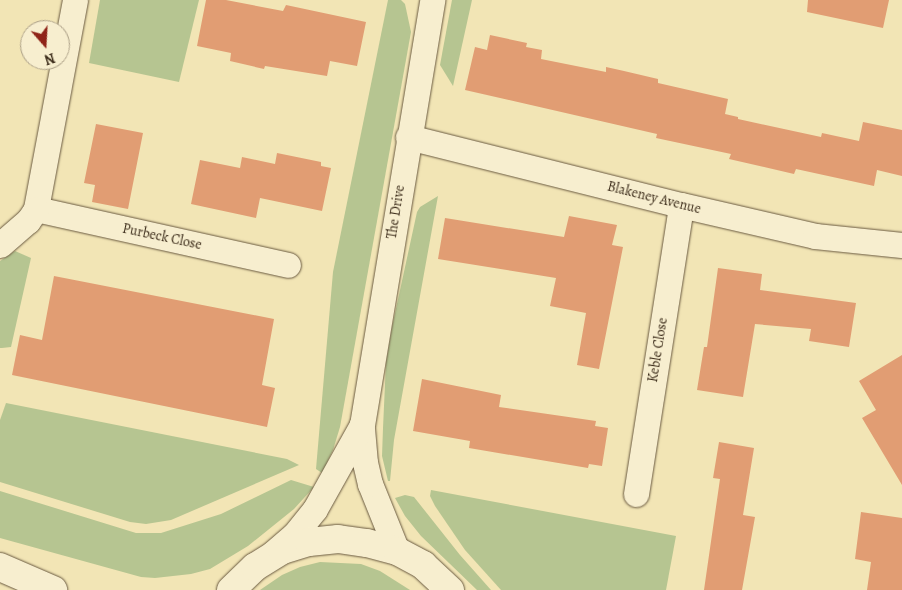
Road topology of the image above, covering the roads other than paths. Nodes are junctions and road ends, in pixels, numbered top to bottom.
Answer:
1 (75, 0) edge
2 (432, 0) edge
3 (408, 137) junction
4 (681, 205) junction
5 (36, 209) junction
6 (0, 245) edge
7 (902, 246) edge
8 (288, 265) dead end
9 (362, 425) junction
10 (636, 494) dead end
11 (397, 551) junction
12 (268, 557) junction
13 (0, 567) edge
14 (53, 590) edge
15 (60, 590) edge
16 (230, 590) edge
17 (450, 590) edge

1 - 5 street
2 - 3 street, The Drive
3 - 4 street, Blakeney Avenue
3 - 9 street, The Drive
4 - 7 street, Blakeney Avenue
4 - 10 street, Keble Close
5 - 6 street
5 - 8 street, Purbeck Close
9 - 11 street, The Drive
9 - 12 street, The Drive
11 - 12 main road
11 - 17 main road
12 - 16 main road
13 - 14 main road
14 - 15 main road

